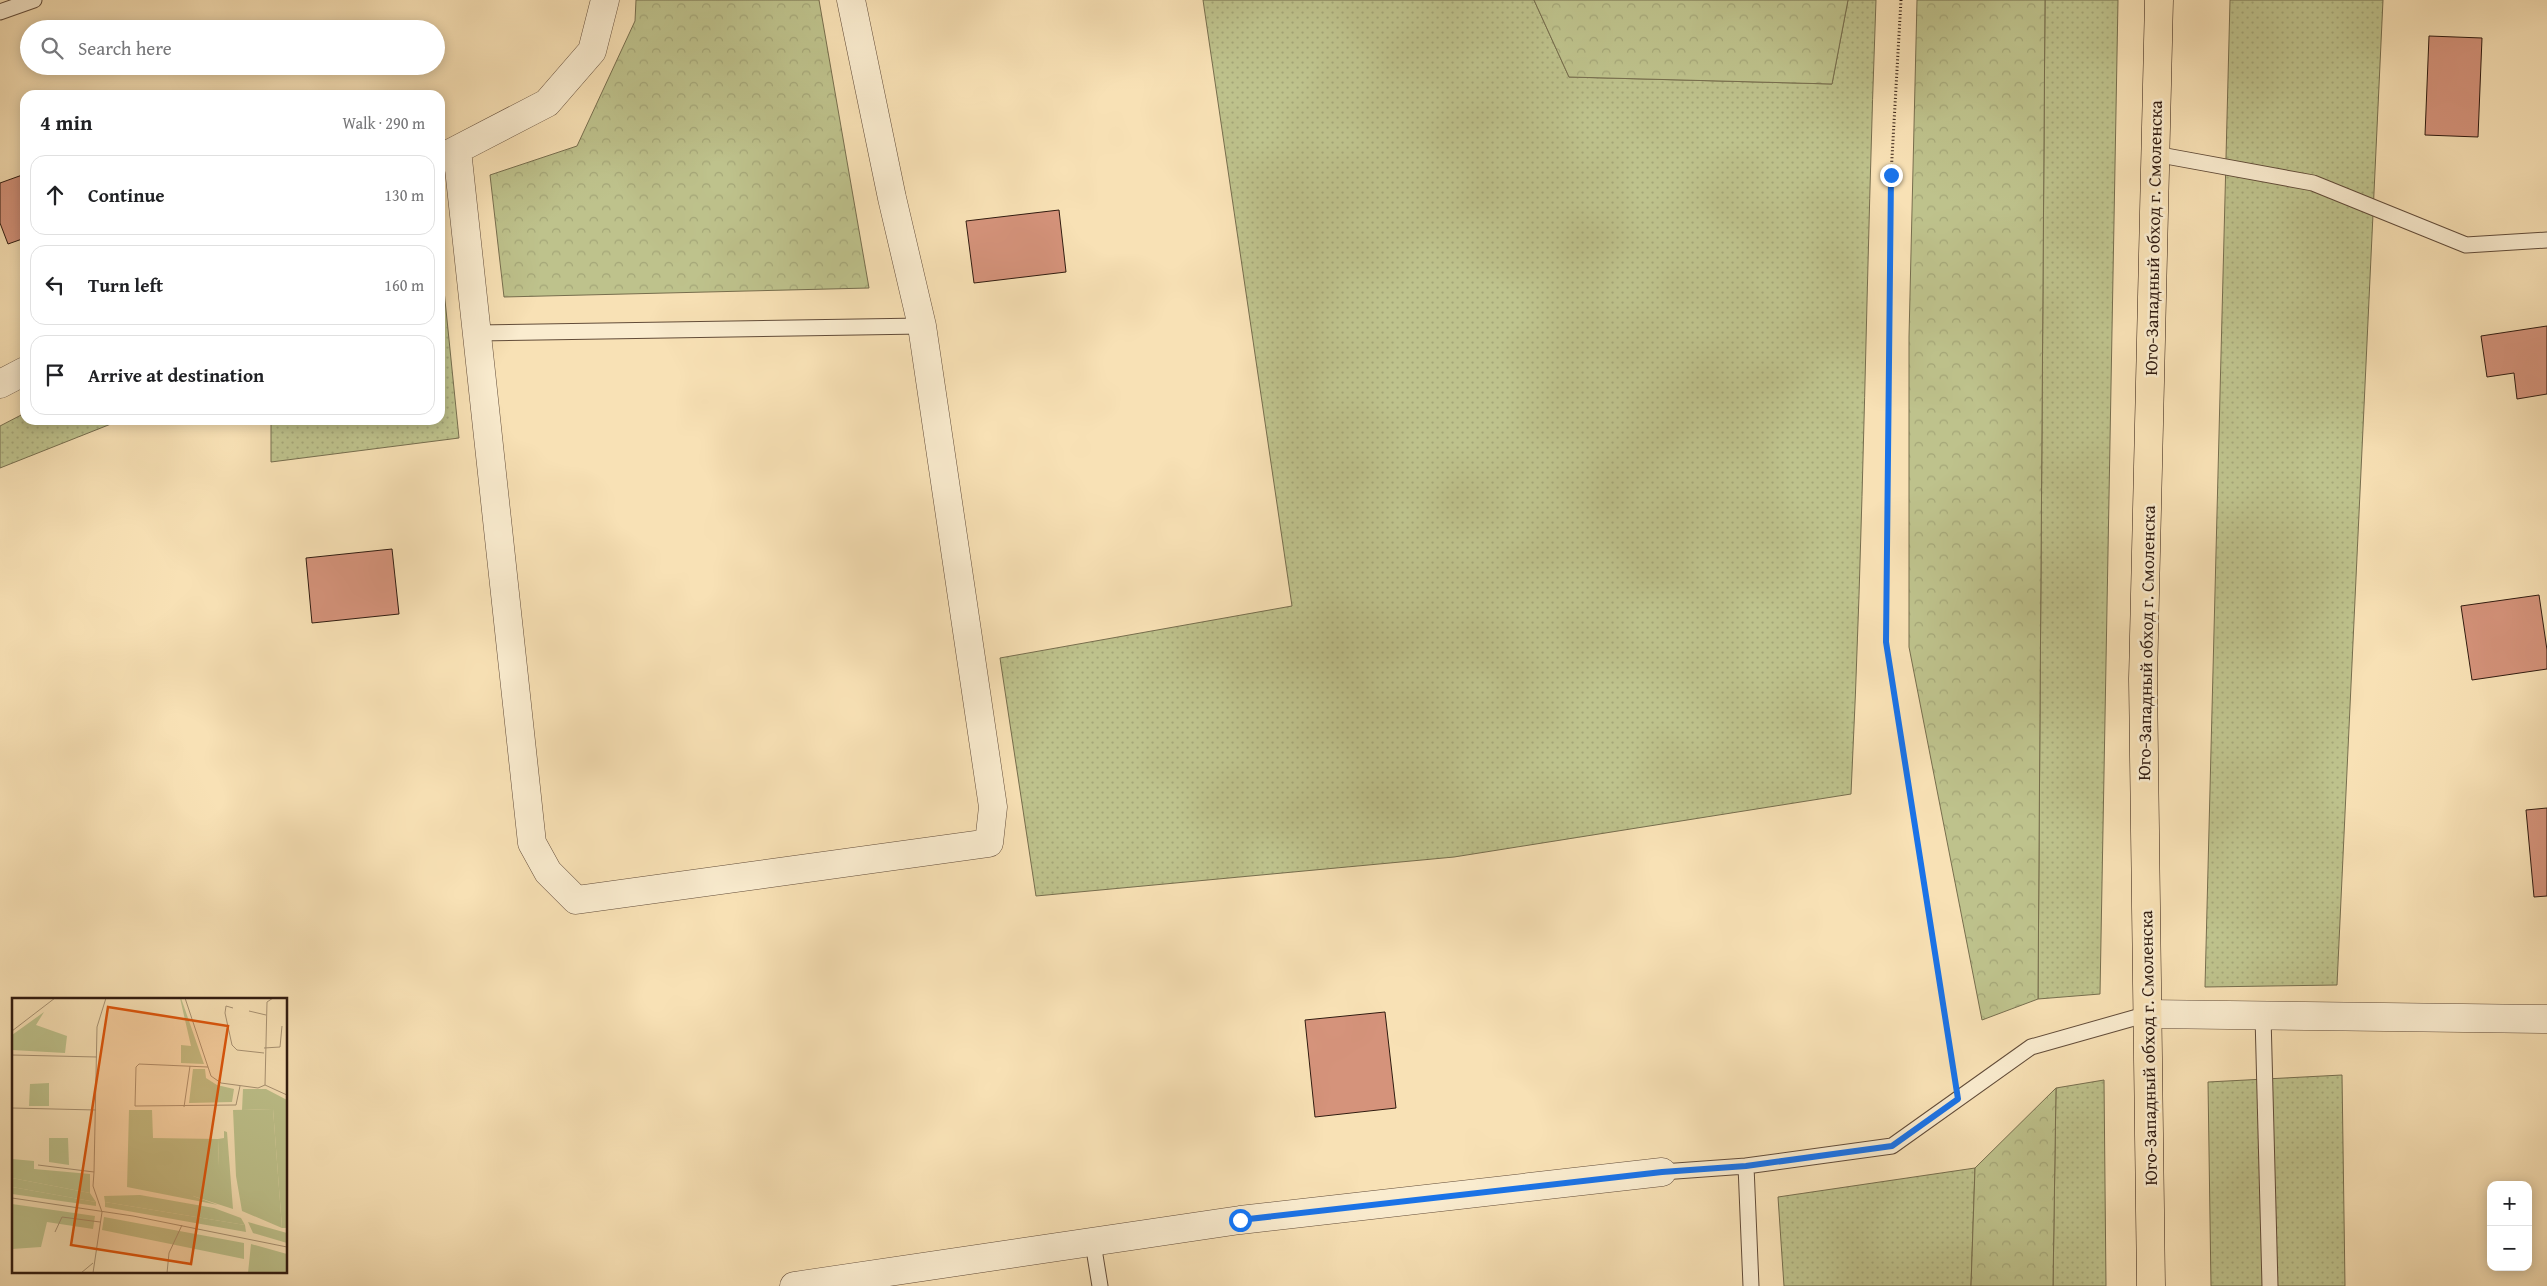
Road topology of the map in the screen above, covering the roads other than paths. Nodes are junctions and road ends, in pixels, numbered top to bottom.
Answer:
1 (34, 0) edge
2 (605, 0) edge
3 (851, 0) edge
4 (2159, 0) edge
5 (0, 12) edge
6 (449, 154) edge
7 (2155, 154) junction
8 (2547, 240) edge
9 (922, 326) junction
10 (477, 333) junction
11 (20, 374) edge
12 (0, 384) edge
13 (2148, 1014) junction
14 (2263, 1016) junction
15 (2547, 1020) edge
16 (1746, 1166) junction
17 (1662, 1172) joint
18 (1093, 1243) junction
19 (794, 1286) edge
20 (1100, 1286) edge
21 (1751, 1286) edge
22 (2151, 1286) edge
23 (2270, 1286) edge

1 - 5 lane
2 - 6 street
3 - 9 street
4 - 7 highway, Юго-Западный обход г. Смоленска
6 - 10 street
7 - 8 lane
7 - 13 highway, Юго-Западный обход г. Смоленска
9 - 10 lane
9 - 10 street
11 - 12 street
13 - 14 street
13 - 16 lane
13 - 22 highway, Юго-Западный обход г. Смоленска
14 - 15 street
14 - 23 lane
16 - 17 lane
16 - 21 lane
17 - 18 street
18 - 19 street
18 - 20 lane

